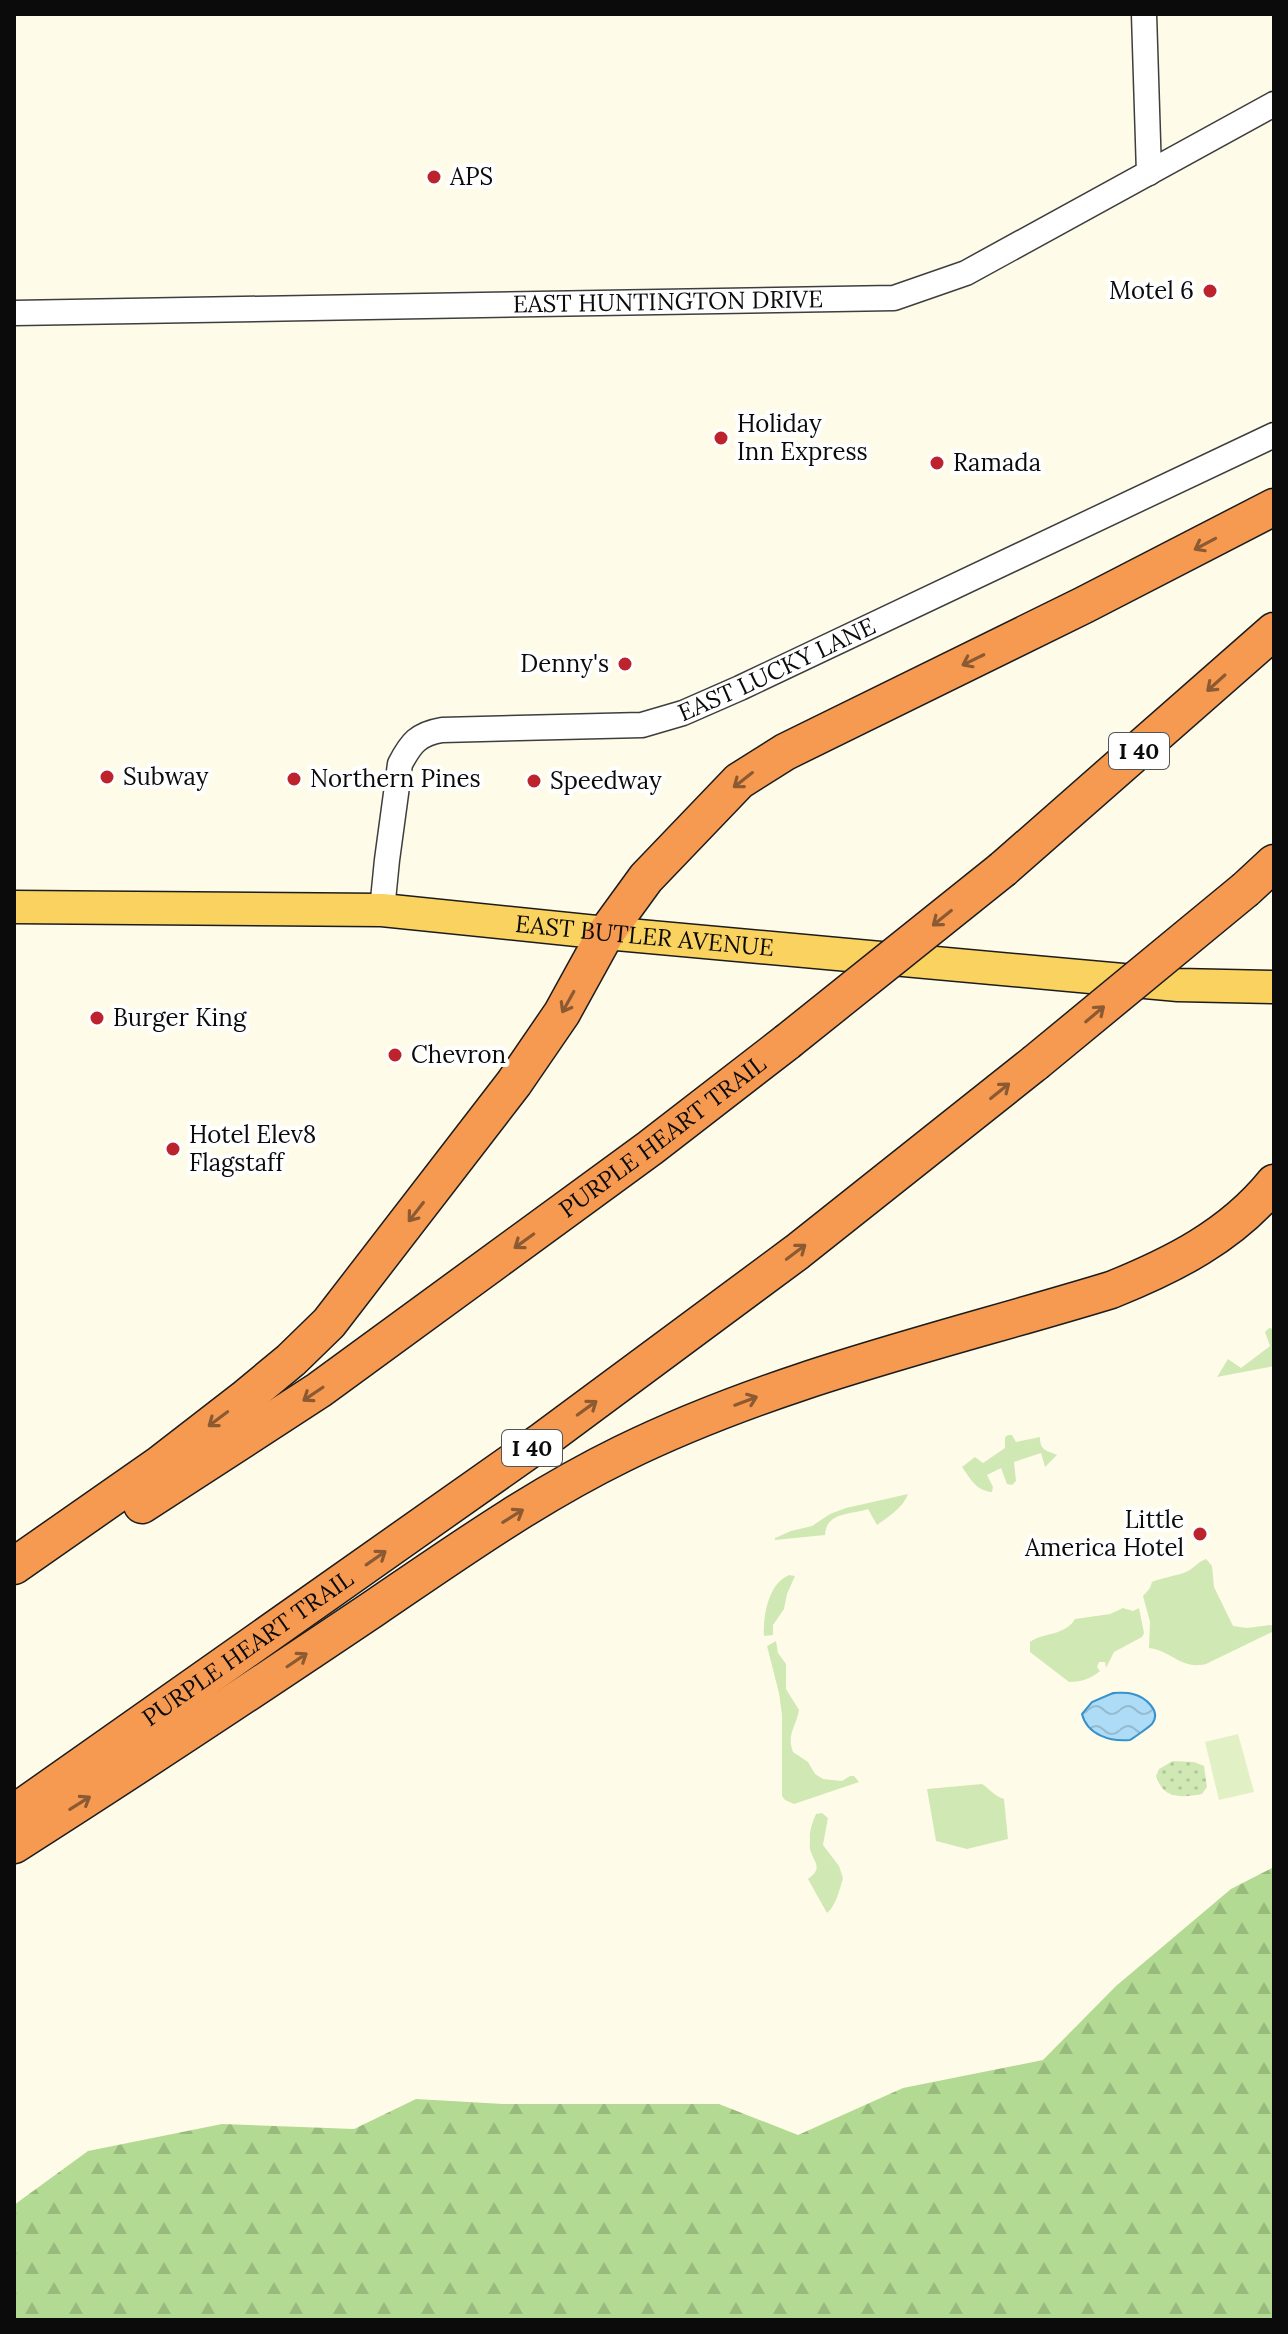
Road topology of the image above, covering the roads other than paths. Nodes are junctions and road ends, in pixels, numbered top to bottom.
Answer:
1 (1144, 14) edge
2 (1274, 104) edge
3 (1149, 173) junction
4 (14, 313) edge
5 (1274, 435) edge
6 (1274, 507) edge
7 (1274, 631) edge
8 (1274, 863) edge
9 (14, 907) edge
10 (382, 910) junction
11 (606, 933) junction
12 (1274, 987) edge
13 (1274, 1183) edge
14 (14, 1566) edge
15 (14, 1591) edge
16 (14, 1813) edge
17 (14, 1845) edge

1 - 3 street
2 - 3 street, EAST HUNTINGTON DRIVE
3 - 4 street, EAST HUNTINGTON DRIVE
5 - 10 street, EAST LUCKY LANE
6 -> 11 highway
7 -> 15 highway, PURPLE HEART TRAIL / I 40, bridge
16 -> 8 highway, PURPLE HEART TRAIL / I 40, bridge
9 - 10 main road, EAST BUTLER AVENUE
10 - 11 main road, EAST BUTLER AVENUE
11 - 12 main road, EAST BUTLER AVENUE
11 -> 14 highway
17 -> 13 highway

